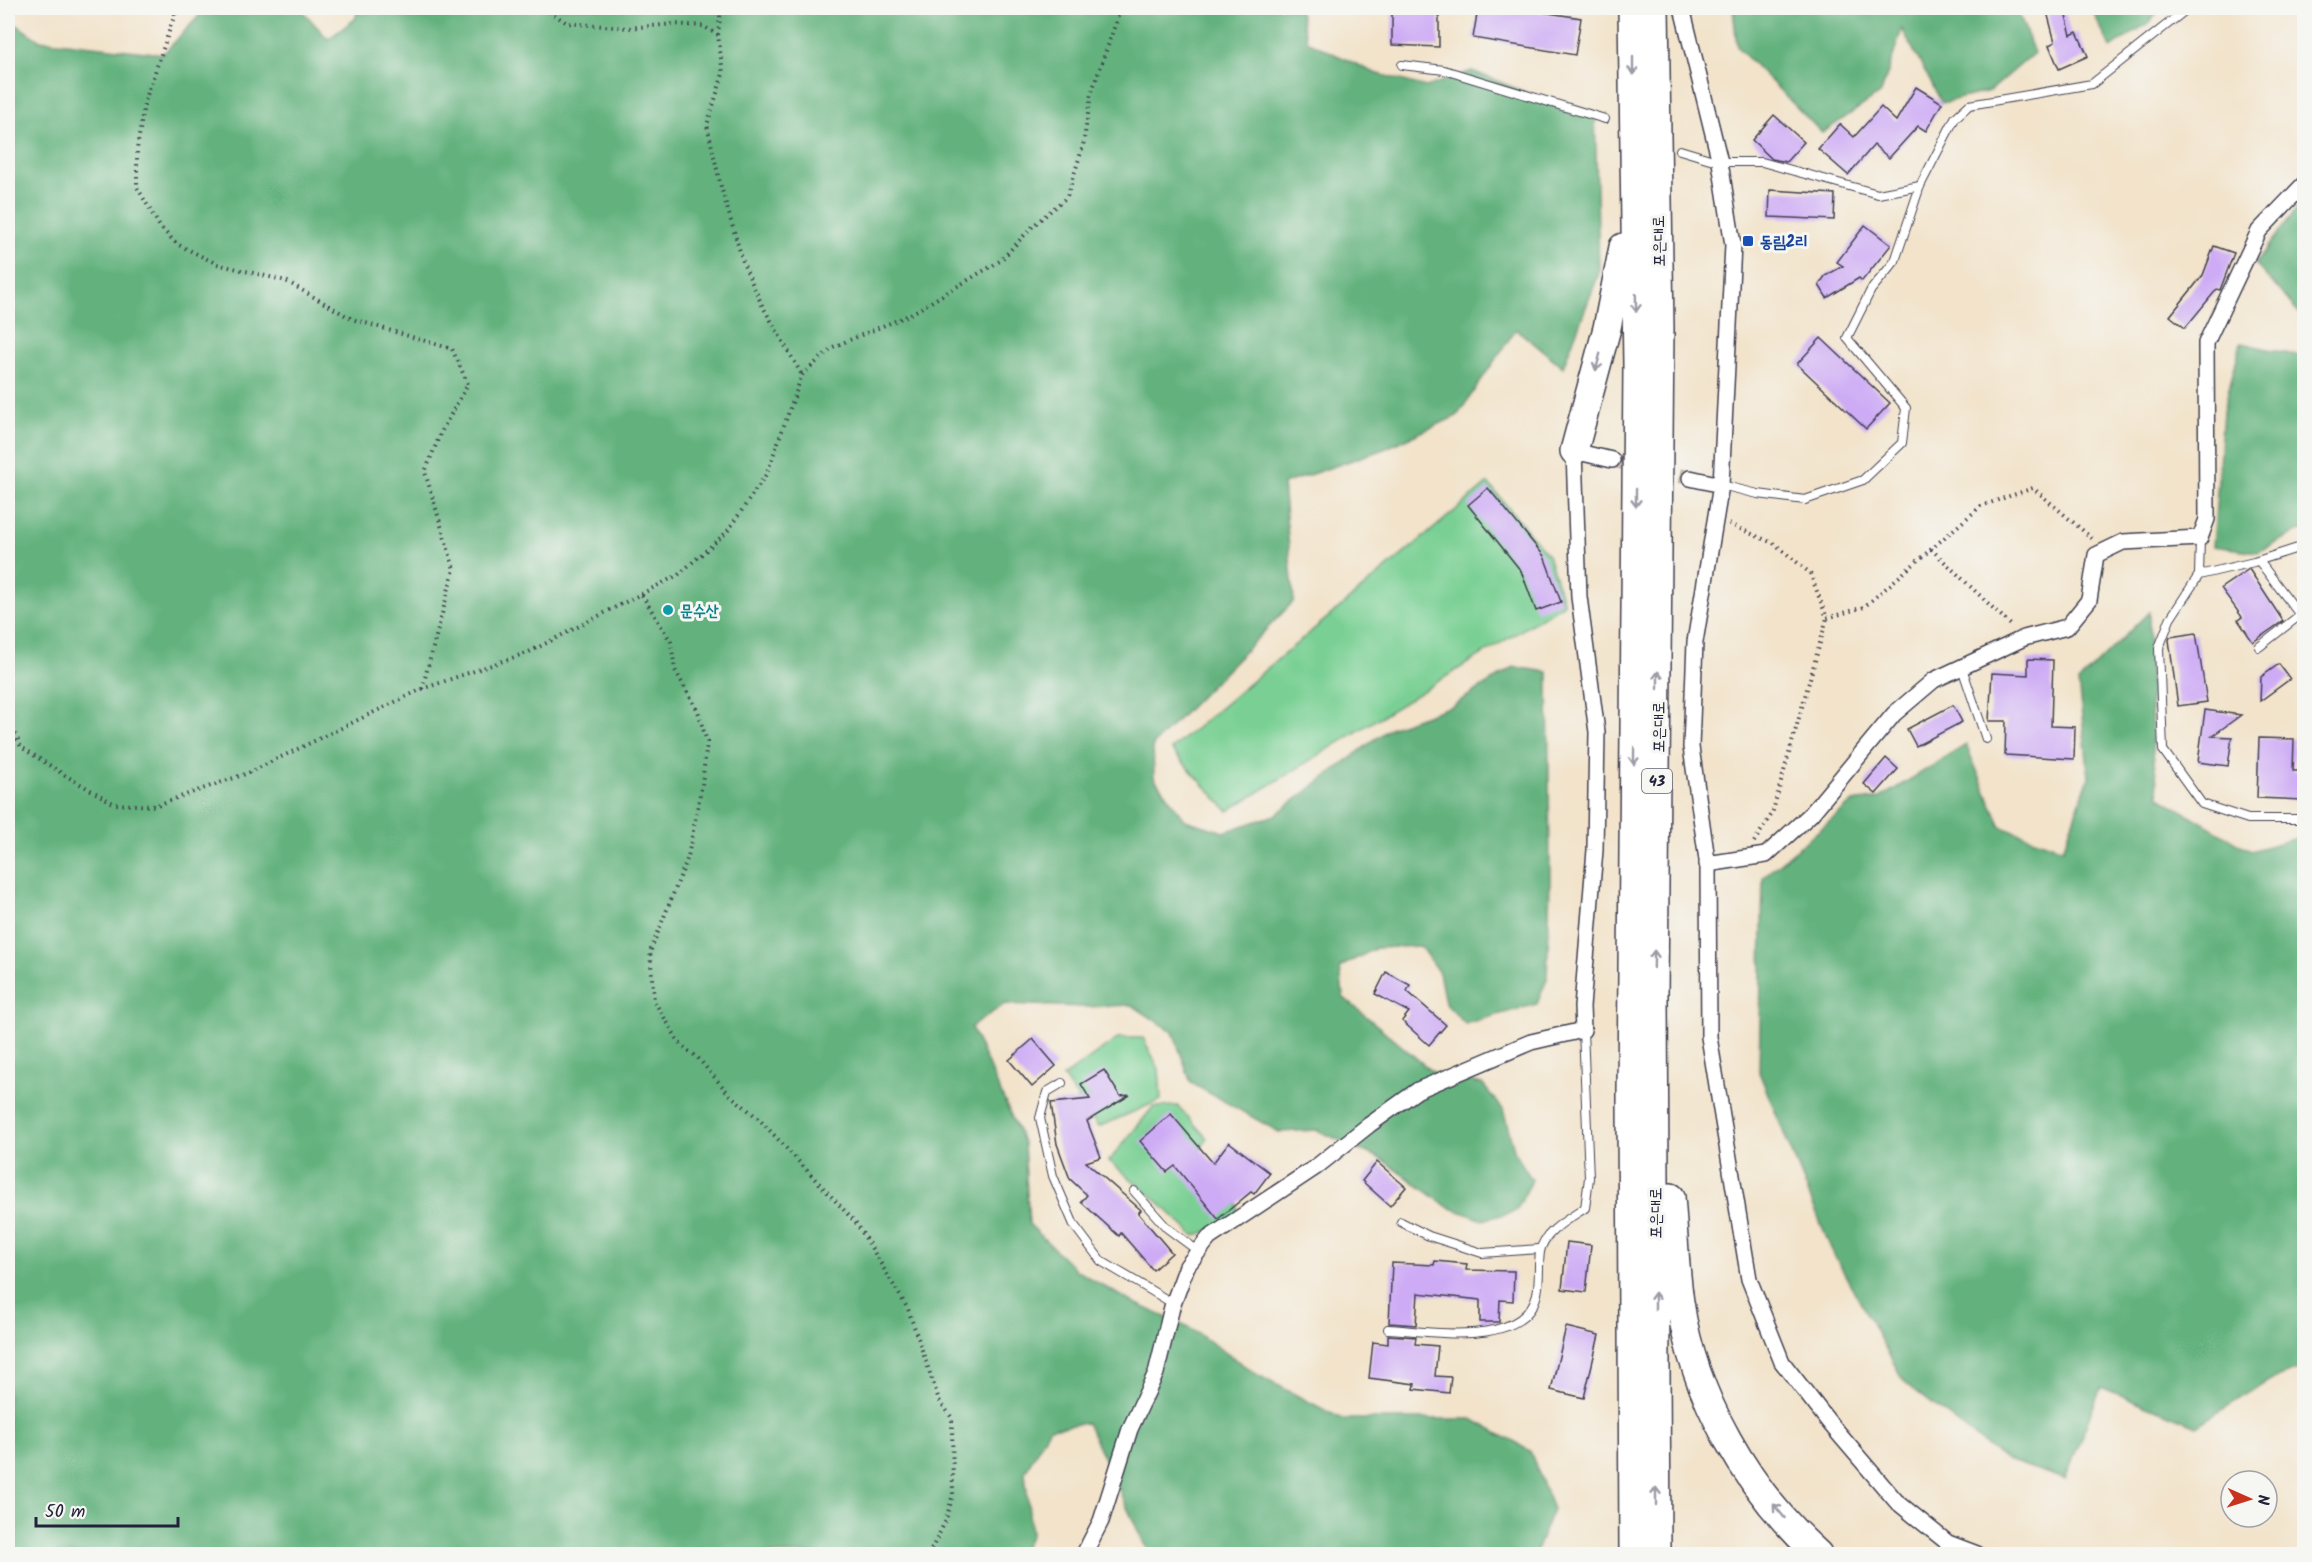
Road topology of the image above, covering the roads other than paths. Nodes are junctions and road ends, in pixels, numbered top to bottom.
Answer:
1 (1632, 8) edge
2 (1655, 8) edge
3 (1682, 8) edge
4 (2188, 8) edge
5 (1402, 65) dead end
6 (1605, 119) dead end
7 (1680, 150) dead end
8 (1633, 160) junction
9 (1720, 162) junction
10 (2304, 184) edge
11 (1920, 186) junction
12 (1574, 451) junction
13 (1612, 460) tunnel mouth
14 (1690, 478) tunnel mouth
15 (1721, 485) junction
16 (2200, 538) junction
17 (2304, 546) edge
18 (2259, 561) junction
19 (2199, 575) junction
20 (2259, 647) dead end
21 (1962, 668) junction
22 (1986, 739) dead end
23 (2304, 819) edge
24 (1707, 864) junction
25 (1654, 996) junction
26 (1583, 1030) junction
27 (1062, 1083) dead end
28 (1134, 1191) dead end
29 (1401, 1222) dead end
30 (1540, 1249) junction
31 (1198, 1251) junction
32 (1632, 1297) junction
33 (1173, 1304) junction
34 (1388, 1329) dead end
35 (1084, 1554) edge
36 (1617, 1554) edge
37 (1633, 1554) edge
38 (1657, 1554) edge
39 (1818, 1554) edge
40 (1977, 1554) edge

1 -> 8 highway, 포은대로 / 43
25 -> 2 highway, 포은대로 / 43
3 - 9 street
4 - 11 lane
5 - 6 lane
7 - 9 lane
8 -> 12 highway
8 -> 32 highway, 포은대로 / 43
9 - 11 lane
9 - 15 street
10 - 16 street
11 - 15 lane
12 - 13 street
12 - 26 street
14 - 15 street
15 - 24 street
16 - 19 lane
16 - 21 street
17 - 18 lane
18 - 19 lane
18 - 20 lane
19 - 23 lane
21 - 22 lane
21 - 24 street
24 - 40 street
38 -> 25 highway, 포은대로 / 43
39 -> 25 highway
26 - 30 lane
26 - 31 street
27 - 33 lane
28 - 31 lane
29 - 30 lane
30 - 34 lane
31 - 33 street
32 - 36 highway
32 - 37 highway, 포은대로 / 43
33 - 35 street

